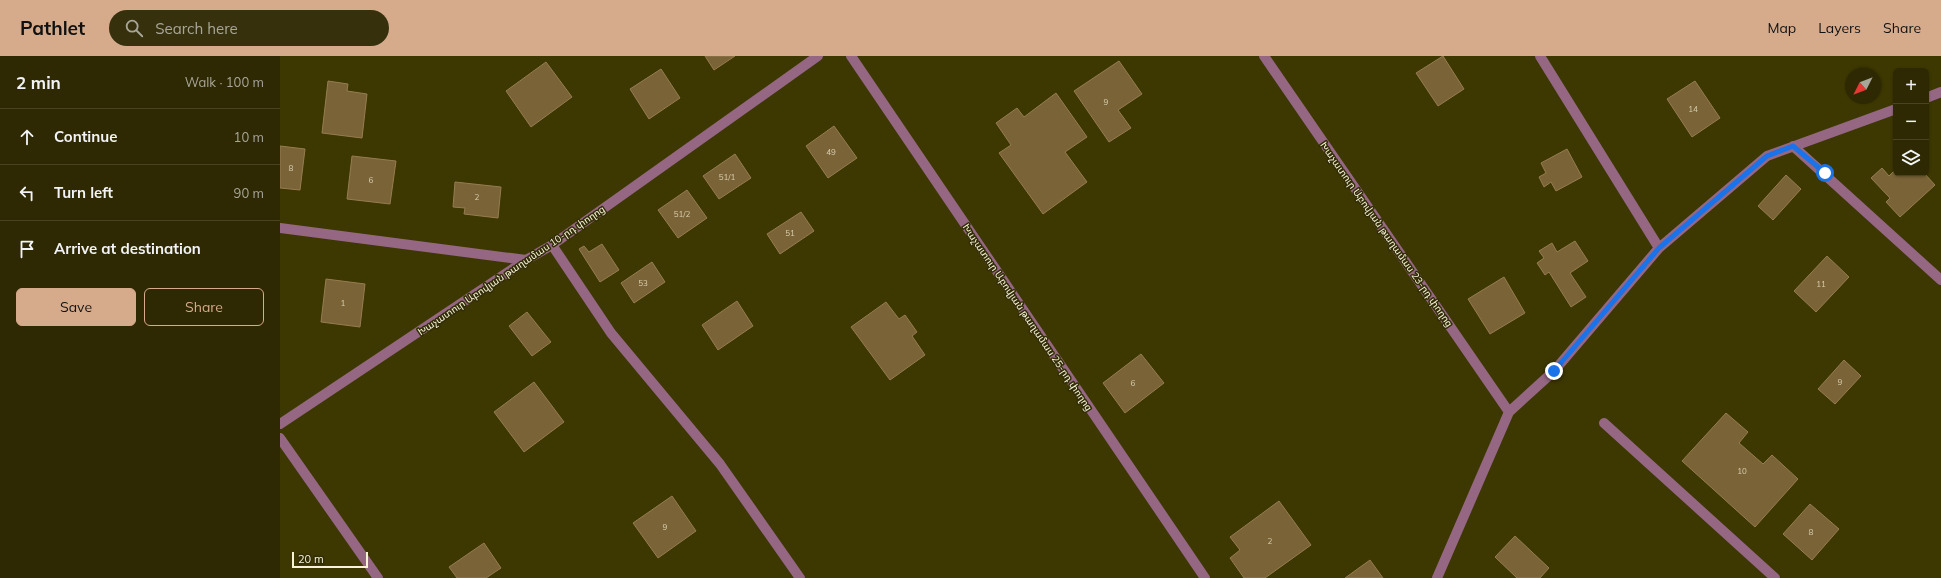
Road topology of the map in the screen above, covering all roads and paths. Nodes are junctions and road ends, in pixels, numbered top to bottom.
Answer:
1 (818, 56) edge
2 (852, 56) edge
3 (1264, 56) edge
4 (1540, 56) edge
5 (1941, 92) edge
6 (1929, 97) edge
7 (1893, 110) edge
8 (1793, 146) junction
9 (280, 228) edge
10 (552, 245) junction
11 (1659, 248) junction
12 (526, 260) junction
13 (1941, 280) edge
14 (1509, 412) junction
15 (1604, 423) dead end
16 (280, 424) edge
17 (280, 438) edge
18 (378, 578) edge
19 (800, 578) edge
20 (1205, 578) edge
21 (1437, 578) edge
22 (1775, 578) edge

1 - 10 street, Խաչատուր Աբովյան թաղամաս 10-րդ փողոց
2 - 20 street, Խաչատուր Աբովյան թաղամաս 25-րդ փողոց
3 - 14 street, Խաչատուր Աբովյան թաղամաս 23-րդ փողոց
4 - 11 street
5 - 6 street
7 - 8 street
8 - 11 street
8 - 13 street
9 - 12 street
10 - 12 street, Խաչատուր Աբովյան թաղամաս 10-րդ փողոց
10 - 19 street
11 - 14 street
12 - 16 street, Խաչատուր Աբովյան թաղամաս 10-րդ փողոց
14 - 21 street
15 - 22 street
17 - 18 street

